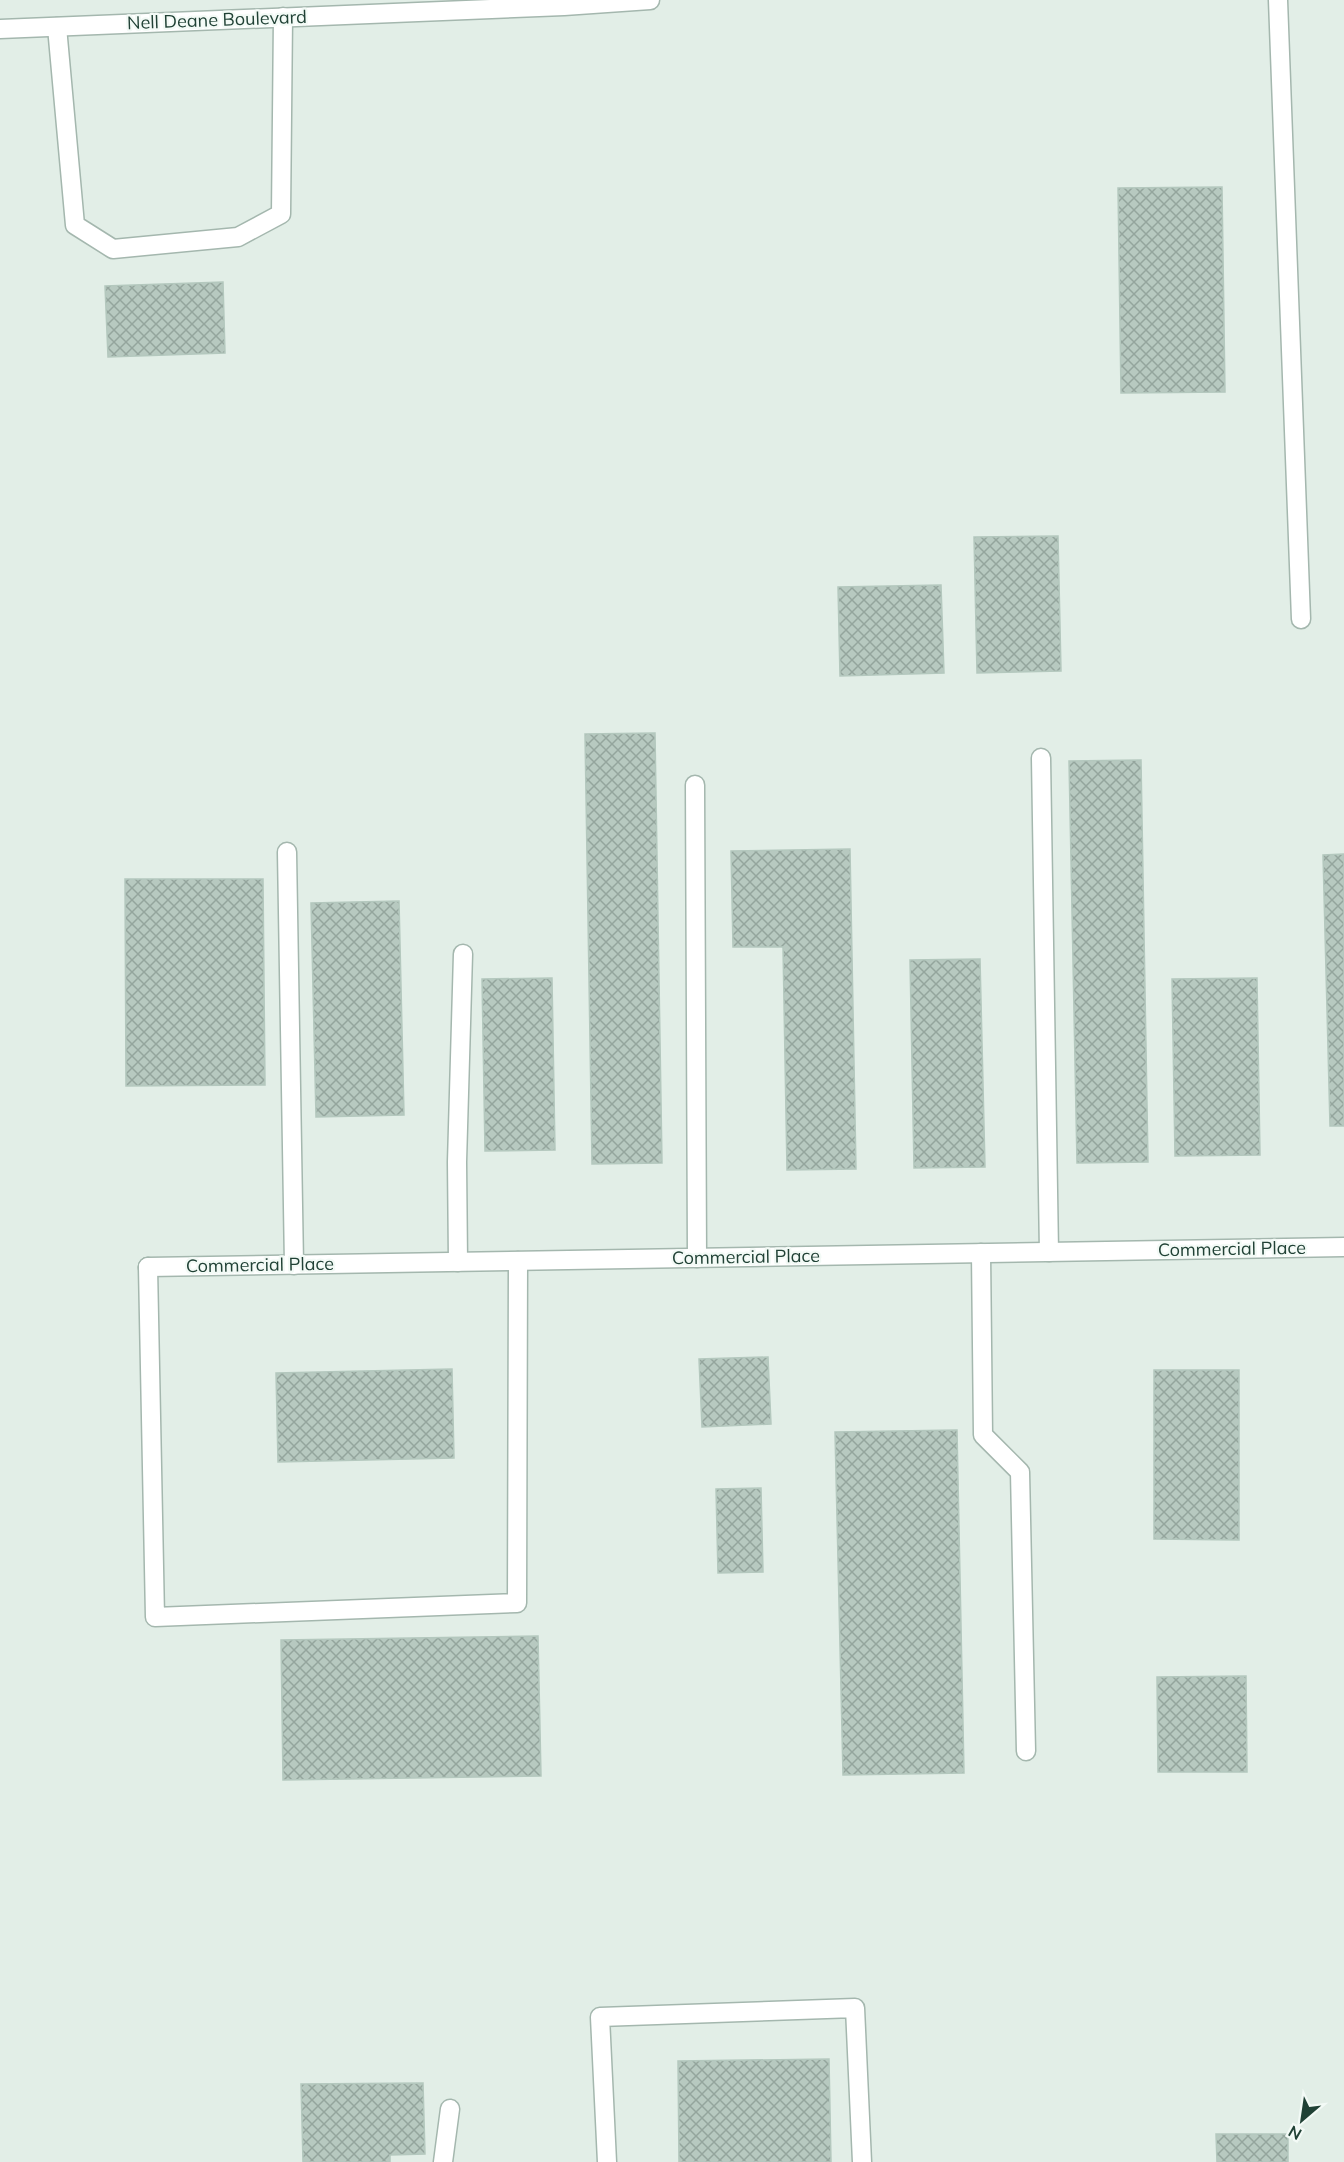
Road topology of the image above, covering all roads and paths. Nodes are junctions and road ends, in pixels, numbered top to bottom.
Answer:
1 (650, 0) edge
2 (1278, 0) edge
3 (610, 1) edge
4 (283, 17) junction
5 (57, 27) junction
6 (0, 29) edge
7 (1301, 619) dead end
8 (1041, 758) dead end
9 (695, 785) dead end
10 (287, 852) dead end
11 (463, 954) dead end
12 (1344, 1247) edge
13 (1050, 1252) junction
14 (981, 1253) junction
15 (697, 1258) junction
16 (518, 1261) junction
17 (458, 1262) junction
18 (294, 1265) junction
19 (1026, 1751) dead end
20 (450, 2109) dead end
21 (443, 2162) edge
22 (607, 2162) edge
23 (862, 2162) edge

1 - 3 street, Nell Deane Boulevard
2 - 7 street
3 - 4 street, Nell Deane Boulevard
4 - 5 street, Nell Deane Boulevard
4 - 5 street
5 - 6 street, Nell Deane Boulevard
8 - 13 street
9 - 15 street
10 - 18 street
11 - 17 street
12 - 13 street, Commercial Place
13 - 14 street, Commercial Place
14 - 15 street, Commercial Place
14 - 19 street
15 - 16 street, Commercial Place
16 - 17 street, Commercial Place
16 - 18 street, Commercial Place
17 - 18 street, Commercial Place
20 - 21 street
22 - 23 street

